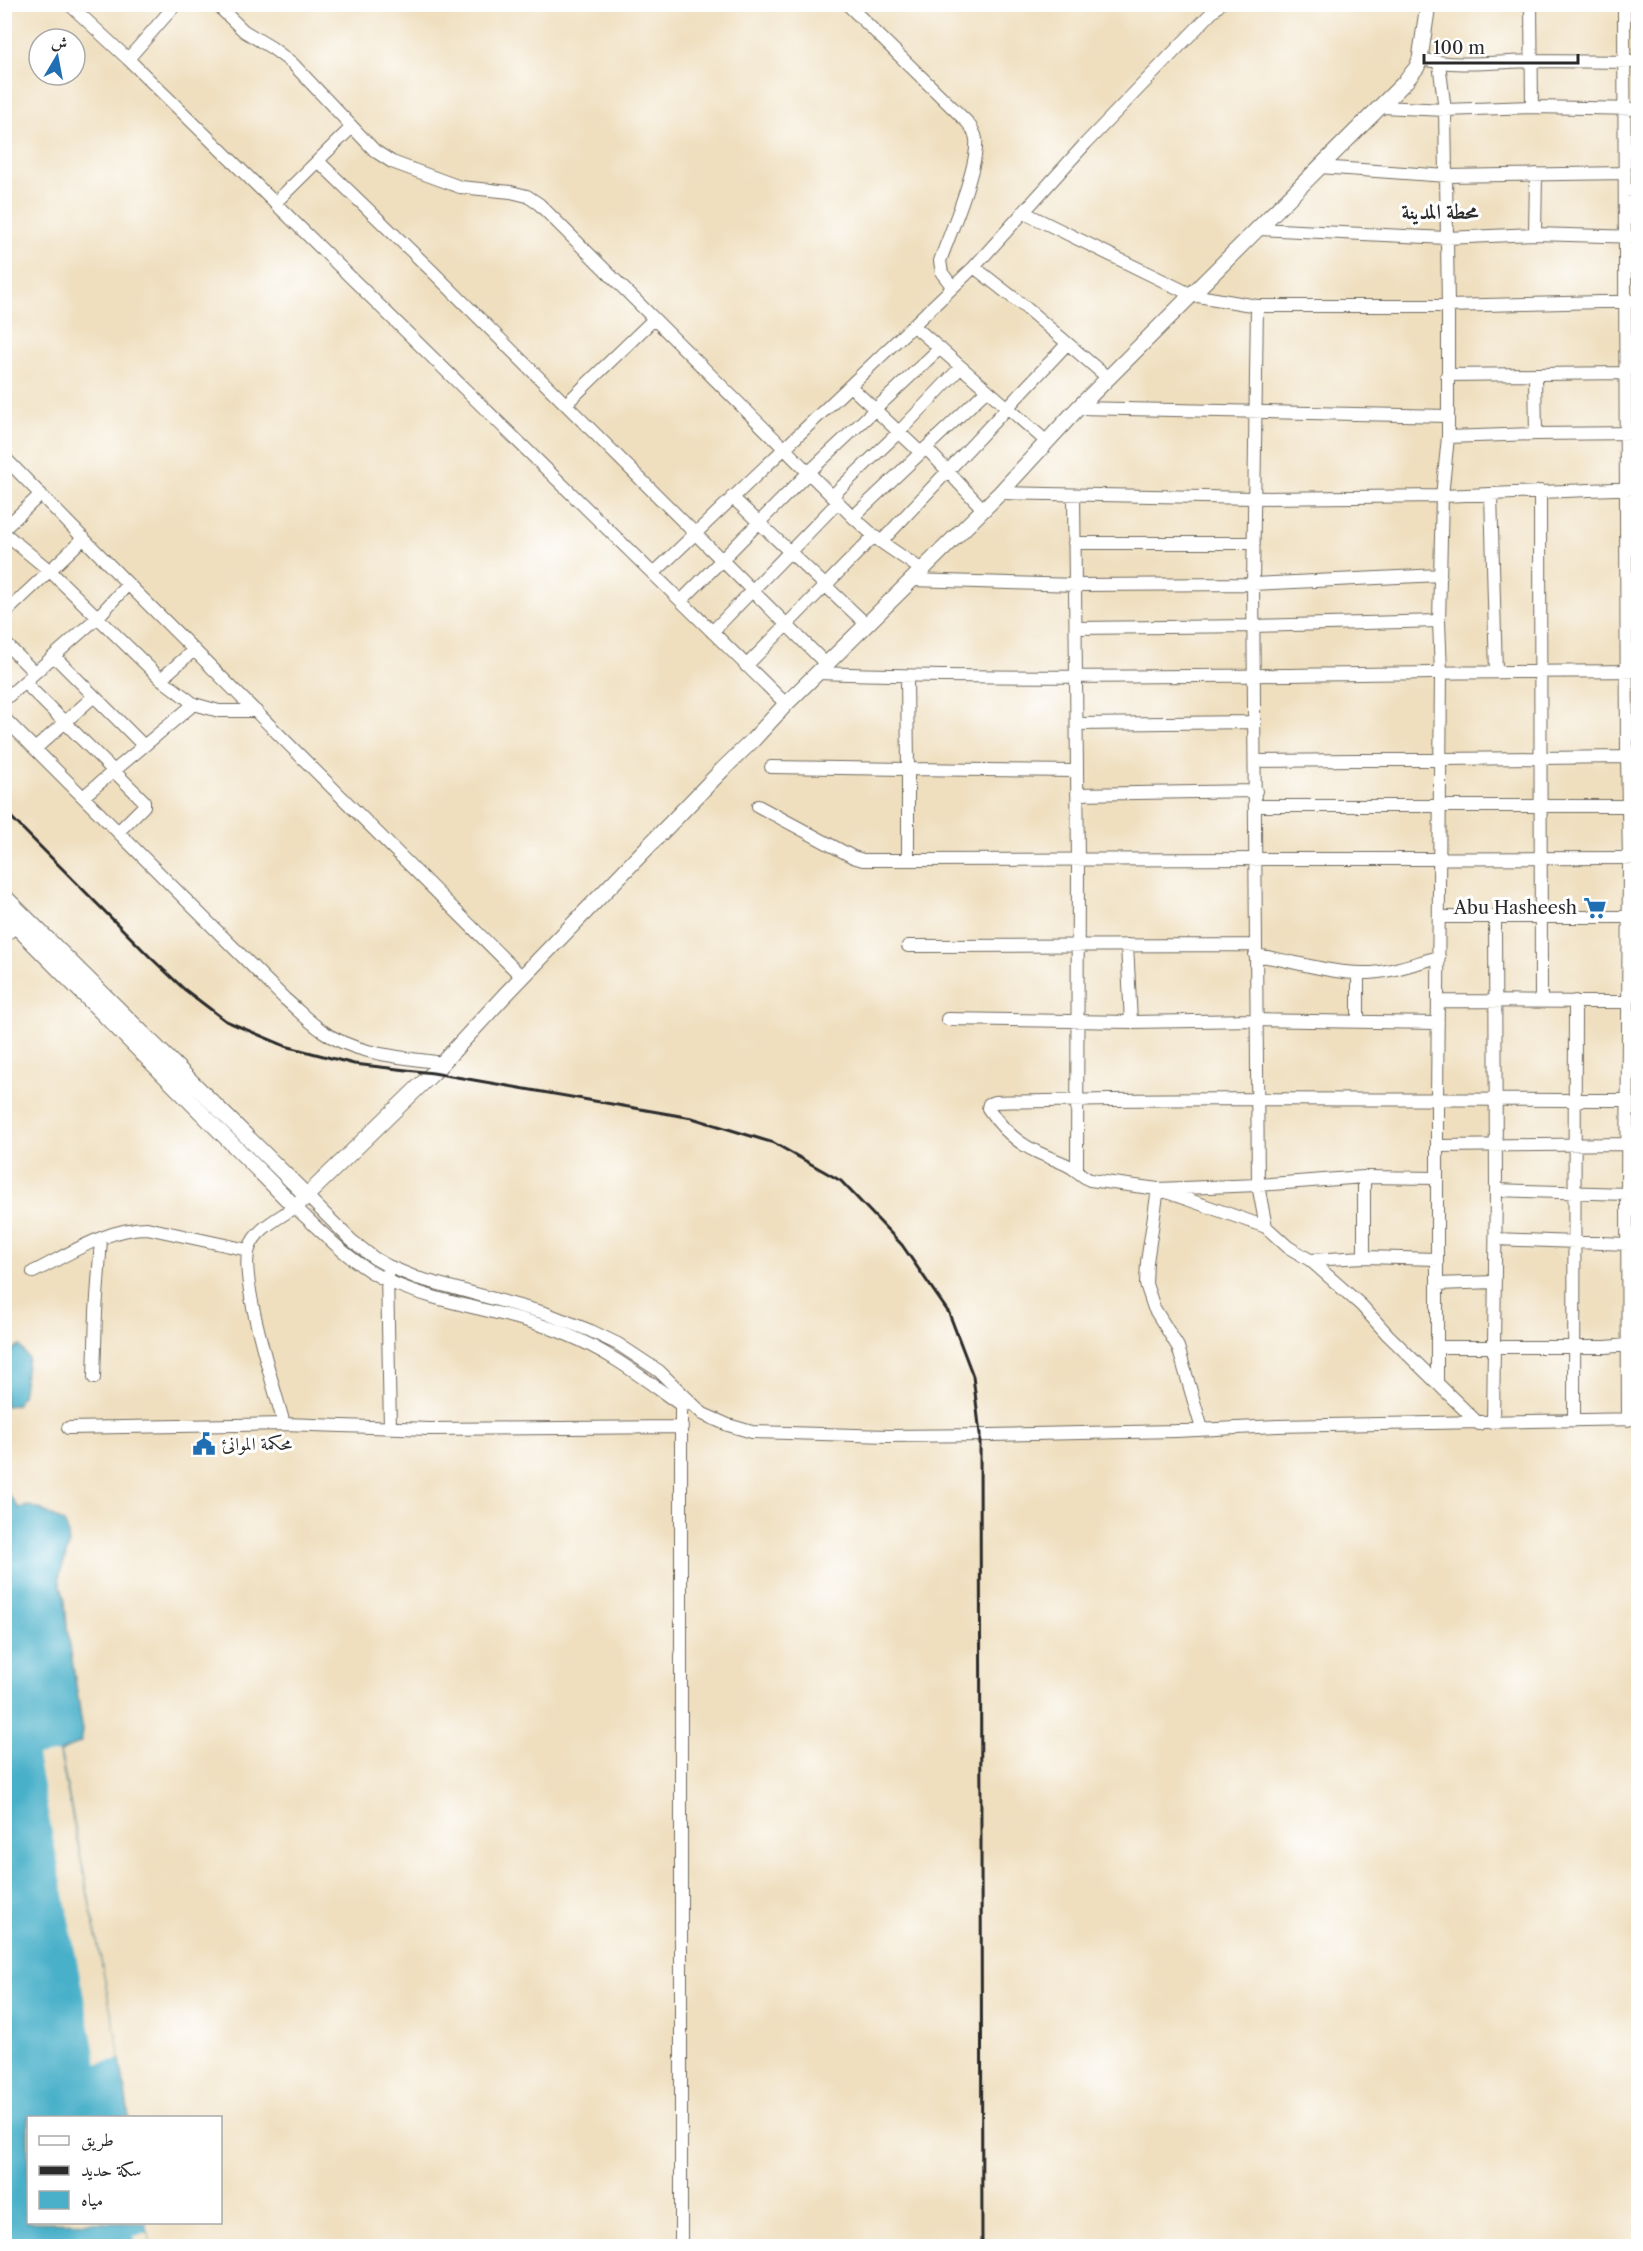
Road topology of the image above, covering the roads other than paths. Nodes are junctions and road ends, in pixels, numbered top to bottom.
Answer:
1 (69, 4) edge
2 (176, 4) edge
3 (216, 4) edge
4 (847, 4) edge
5 (1220, 4) edge
6 (1428, 4) edge
7 (1531, 4) edge
8 (1624, 4) edge
9 (1420, 58) junction
10 (128, 59) junction
11 (1532, 61) junction
12 (1625, 62) junction
13 (1638, 62) edge
14 (1439, 63) junction
15 (1382, 107) junction
16 (1532, 107) junction
17 (1624, 109) junction
18 (1638, 109) edge
19 (1445, 110) junction
20 (352, 127) junction
21 (318, 161) junction
22 (1319, 166) junction
23 (1625, 173) junction
24 (1536, 174) junction
25 (1447, 176) junction
26 (1638, 190) edge
27 (1625, 191) junction
28 (275, 203) junction
29 (1023, 212) junction
30 (1258, 229) junction
31 (1535, 234) junction
32 (1632, 236) edge
33 (1448, 238) junction
34 (974, 267) junction
35 (952, 286) junction
36 (1191, 295) junction
37 (1638, 301) edge
38 (1625, 302) junction
39 (1257, 306) junction
40 (1448, 306) junction
41 (654, 319) junction
42 (914, 326) junction
43 (1067, 344) junction
44 (940, 348) junction
45 (1632, 355) edge
46 (961, 367) junction
47 (1626, 373) junction
48 (1447, 375) junction
49 (1535, 375) junction
50 (1108, 378) junction
51 (849, 386) junction
52 (987, 390) junction
53 (566, 404) junction
54 (1008, 408) junction
55 (1078, 408) junction
56 (874, 409) junction
57 (1255, 412) junction
58 (1448, 416) junction
59 (899, 432) junction
60 (1632, 433) edge
61 (1536, 434) junction
62 (1448, 437) junction
63 (1047, 442) junction
64 (784, 447) junction
65 (923, 451) junction
66 (4, 457) edge
67 (947, 472) junction
68 (808, 474) junction
69 (1632, 488) edge
70 (1540, 491) junction
71 (1000, 493) junction
72 (40, 494) junction
73 (1491, 494) junction
74 (1074, 495) junction
75 (1442, 495) junction
76 (732, 497) junction
77 (1255, 498) junction
78 (835, 499) junction
79 (983, 509) junction
80 (853, 517) junction
81 (759, 523) junction
82 (4, 531) edge
83 (696, 532) junction
84 (84, 538) junction
85 (878, 539) junction
86 (1074, 543) junction
87 (1254, 543) junction
88 (789, 552) junction
89 (722, 559) junction
90 (50, 571) junction
91 (653, 574) junction
92 (1440, 574) junction
93 (917, 575) junction
94 (128, 584) junction
95 (1253, 584) junction
96 (826, 585) junction
97 (1076, 585) junction
98 (753, 590) junction
99 (681, 601) junction
100 (4, 614) edge
101 (98, 617) junction
102 (1439, 621) junction
103 (787, 625) junction
104 (867, 625) junction
105 (1254, 626) junction
106 (1077, 628) junction
107 (712, 632) junction
108 (4, 642) edge
109 (194, 650) junction
110 (54, 656) junction
111 (746, 666) junction
112 (821, 669) junction
113 (1633, 671) edge
114 (34, 672) junction
115 (1496, 672) junction
116 (1542, 672) junction
117 (1441, 673) junction
118 (1255, 675) junction
119 (907, 676) junction
120 (1077, 677) junction
121 (161, 679) junction
122 (24, 682) junction
123 (94, 696) junction
124 (4, 700) edge
125 (194, 704) junction
126 (786, 704) junction
127 (256, 711) junction
128 (4, 718) edge
129 (1255, 722) junction
130 (65, 723) junction
131 (1077, 724) junction
132 (144, 746) junction
133 (35, 749) junction
134 (1627, 757) junction
135 (1541, 759) junction
136 (1440, 760) junction
137 (1256, 761) junction
138 (771, 767) dead end
139 (908, 769) junction
140 (115, 771) junction
141 (1077, 771) junction
142 (1633, 786) edge
143 (1256, 791) junction
144 (1077, 794) junction
145 (84, 796) junction
146 (1440, 805) junction
147 (1540, 805) junction
148 (758, 806) dead end
149 (1256, 806) junction
150 (1629, 806) junction
151 (119, 831) junction
152 (1256, 859) junction
153 (1439, 859) junction
154 (1634, 859) edge
155 (1540, 860) junction
156 (908, 861) junction
157 (1078, 861) junction
158 (4, 896) edge
159 (1634, 903) edge
160 (4, 914) edge
161 (1439, 917) junction
162 (1495, 917) junction
163 (1541, 917) junction
164 (1629, 917) junction
165 (21, 922) junction
166 (4, 936) edge
167 (1079, 945) junction
168 (1127, 945) junction
169 (908, 946) dead end
170 (1255, 950) junction
171 (1439, 957) junction
172 (1634, 967) edge
173 (1358, 973) junction
174 (522, 977) junction
175 (1438, 1001) junction
176 (1494, 1001) junction
177 (1541, 1001) junction
178 (1575, 1001) junction
179 (1628, 1002) junction
180 (946, 1019) dead end
181 (1256, 1020) junction
182 (1078, 1021) junction
183 (1358, 1021) junction
184 (1131, 1022) junction
185 (1438, 1023) junction
186 (442, 1063) junction
187 (1633, 1065) edge
188 (1258, 1099) junction
189 (1078, 1100) junction
190 (1437, 1100) junction
191 (1496, 1100) junction
192 (1574, 1100) junction
193 (1628, 1100) junction
194 (1631, 1138) edge
195 (1573, 1145) junction
196 (1437, 1146) junction
197 (1496, 1146) junction
198 (1077, 1171) junction
199 (1364, 1177) junction
200 (1437, 1178) junction
201 (1258, 1185) junction
202 (1158, 1189) junction
203 (1496, 1190) junction
204 (1574, 1193) junction
205 (1627, 1194) junction
206 (301, 1201) junction
207 (1633, 1208) edge
208 (1266, 1227) junction
209 (101, 1239) junction
210 (1496, 1239) junction
211 (1574, 1242) junction
212 (1627, 1244) junction
213 (248, 1250) junction
214 (1364, 1257) junction
215 (1437, 1259) junction
216 (1310, 1260) junction
217 (387, 1266) junction
218 (33, 1272) dead end
219 (1633, 1274) edge
220 (386, 1280) junction
221 (1496, 1282) junction
222 (1437, 1284) junction
223 (1634, 1345) edge
224 (1437, 1347) junction
225 (1495, 1347) junction
226 (1573, 1347) junction
227 (94, 1378) dead end
228 (1437, 1381) junction
229 (686, 1404) junction
230 (1633, 1420) edge
231 (1574, 1422) junction
232 (1493, 1423) junction
233 (284, 1424) junction
234 (1479, 1424) junction
235 (682, 1426) junction
236 (68, 1428) dead end
237 (390, 1428) junction
238 (1202, 1429) junction
239 (681, 2247) edge

1 - 10 street
2 - 10 street
3 - 20 street
4 - 35 street
5 - 29 street
6 - 9 main road
7 - 11 street
8 - 12 street
9 - 14 street
9 - 15 main road
10 - 28 street
11 - 12 street
11 - 14 street
11 - 16 street
12 - 13 street
12 - 17 street
14 - 19 street
15 - 19 street
15 - 22 main road
16 - 17 street
16 - 19 street
17 - 18 street
17 - 23 street
19 - 25 street
20 - 21 street
20 - 41 street
21 - 28 street
21 - 53 street
22 - 25 street
22 - 30 main road
23 - 24 street
23 - 27 street
24 - 25 street
24 - 31 street
25 - 33 street
26 - 27 street
27 - 32 street
28 - 91 street
29 - 34 street
29 - 36 street
30 - 33 street
30 - 36 main road
31 - 32 street
31 - 33 street
32 - 38 street
33 - 40 street
34 - 35 street
34 - 43 street
35 - 42 street
36 - 39 street
36 - 50 main road
37 - 38 street
38 - 40 street
38 - 45 street
39 - 40 street
39 - 57 street
40 - 48 street
41 - 53 street
41 - 64 street
42 - 44 street
42 - 51 street
43 - 50 street
43 - 54 street
44 - 46 street
44 - 56 street
45 - 47 street
46 - 52 street
46 - 59 street
47 - 49 street
47 - 60 street
48 - 49 street
48 - 58 street
49 - 61 street
50 - 55 main road
51 - 56 street
51 - 64 street
52 - 54 street
52 - 65 street
53 - 83 street
54 - 63 street
54 - 67 street
55 - 57 street
55 - 63 main road
56 - 59 street
56 - 68 street
57 - 58 street
57 - 77 street
58 - 62 street
59 - 65 street
59 - 78 street
60 - 61 street
60 - 69 street
61 - 62 street
62 - 75 street
63 - 71 main road
64 - 68 street
64 - 76 street
65 - 67 street
65 - 80 street
66 - 72 street
67 - 79 street
67 - 85 street
68 - 78 street
68 - 81 street
69 - 70 street
69 - 113 street
70 - 73 street
70 - 116 street
71 - 74 street
71 - 79 main road
72 - 82 street
72 - 84 street
73 - 75 street
73 - 115 street
74 - 77 street
74 - 86 street
75 - 77 street
75 - 92 street
76 - 81 street
76 - 83 street
77 - 87 street
78 - 80 street
78 - 88 street
79 - 93 main road
80 - 85 street
81 - 88 street
81 - 89 street
82 - 90 street
83 - 89 street
83 - 91 street
84 - 90 street
84 - 94 street
85 - 93 street
85 - 96 street
86 - 87 street
86 - 97 street
87 - 95 street
88 - 96 street
88 - 98 street
89 - 98 street
89 - 99 street
90 - 100 street
90 - 101 street
91 - 99 street
92 - 95 street
92 - 102 street
93 - 97 street
93 - 104 main road
94 - 101 street
94 - 109 street
95 - 97 street
95 - 105 street
96 - 103 street
96 - 104 street
97 - 106 street
98 - 103 street
98 - 107 street
99 - 107 street
101 - 110 street
101 - 121 street
102 - 105 street
102 - 117 street
103 - 111 street
103 - 112 street
104 - 112 main road
105 - 106 street
105 - 118 street
106 - 120 street
107 - 111 street
108 - 114 street
109 - 121 street
109 - 127 street
110 - 114 street
110 - 123 street
111 - 126 street
112 - 119 street
112 - 126 main road
113 - 116 street
113 - 134 street
114 - 122 street
115 - 116 street
115 - 117 street
116 - 135 street
117 - 118 street
117 - 136 street
118 - 120 street
118 - 129 street
119 - 120 street
119 - 139 street
120 - 131 street
121 - 125 street
122 - 124 street
122 - 130 street
123 - 130 street
123 - 132 street
125 - 127 street
125 - 132 street
126 - 174 main road
127 - 174 street
128 - 133 street
129 - 131 street
129 - 137 street
130 - 133 street
130 - 140 street
131 - 141 street
132 - 140 street
133 - 145 street
134 - 135 street
134 - 142 street
135 - 136 street
135 - 147 street
136 - 137 street
136 - 146 street
137 - 143 street
138 - 139 street
139 - 141 street
139 - 156 street
140 - 145 street
140 - 151 street
141 - 144 street
142 - 150 street
143 - 144 street
143 - 149 street
144 - 157 street
145 - 151 street
146 - 147 street
146 - 149 street
146 - 153 street
147 - 150 street
147 - 155 street
148 - 156 street
149 - 152 street
150 - 154 street
151 - 186 street
152 - 153 street
152 - 157 street
152 - 170 street
153 - 155 street
153 - 161 street
154 - 155 street
154 - 159 street
155 - 163 street
156 - 157 street
157 - 167 street
158 - 165 main road
159 - 164 street
160 - 165 main road
161 - 162 street
161 - 171 street
162 - 163 street
162 - 176 street
163 - 164 street
163 - 177 street
164 - 172 street
165 - 166 street
165 - 206 main road
167 - 168 street
167 - 169 street
167 - 182 street
168 - 170 street
168 - 184 street
170 - 173 street
170 - 181 street
171 - 173 street
171 - 175 street
172 - 179 street
173 - 183 street
174 - 186 main road
175 - 176 street
175 - 185 street
176 - 177 street
176 - 191 street
177 - 178 street
178 - 179 street
178 - 192 street
179 - 187 street
180 - 182 street
181 - 183 street
181 - 184 street
181 - 188 street
182 - 184 street
182 - 189 street
183 - 185 street
185 - 190 street
186 - 206 main road
187 - 193 street
188 - 189 street
188 - 190 street
188 - 201 street
189 - 198 street
189 - 198 street
190 - 191 street
190 - 196 street
191 - 192 street
191 - 197 street
192 - 193 street
192 - 195 street
193 - 194 street
194 - 195 street
194 - 205 street
195 - 197 street
195 - 204 street
196 - 197 street
196 - 200 street
197 - 203 street
198 - 202 street
199 - 200 street
199 - 201 street
199 - 214 street
200 - 215 street
201 - 202 street
201 - 208 street
202 - 208 street
202 - 238 street
203 - 204 street
203 - 210 street
204 - 205 street
204 - 211 street
205 - 207 street
206 - 213 street
206 - 217 street
206 - 220 street
207 - 212 street
208 - 216 street
209 - 213 street
209 - 218 street
209 - 227 street
210 - 211 street
210 - 221 street
211 - 212 street
211 - 226 street
212 - 219 street
213 - 233 street
214 - 215 street
214 - 216 street
215 - 222 street
216 - 228 street
217 - 220 street
217 - 229 street
219 - 223 street
220 - 229 street
220 - 237 street
221 - 222 street
221 - 225 street
222 - 224 street
223 - 226 street
223 - 230 street
224 - 225 street
224 - 228 street
225 - 226 street
225 - 232 street
226 - 231 street
228 - 234 street
229 - 235 street
229 - 238 street
230 - 231 street
231 - 232 street
232 - 234 street
233 - 236 street
233 - 237 street
234 - 238 street
235 - 237 street
235 - 239 street

